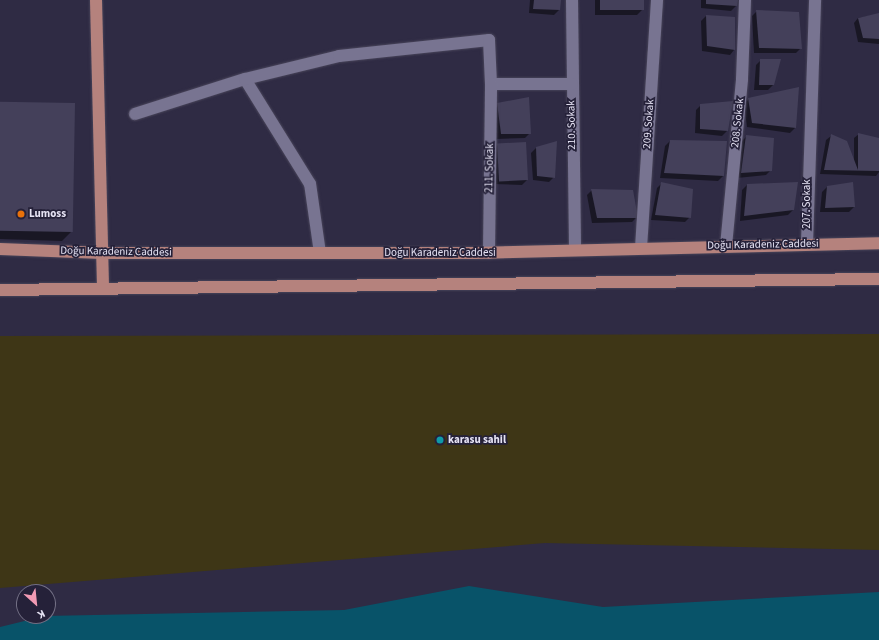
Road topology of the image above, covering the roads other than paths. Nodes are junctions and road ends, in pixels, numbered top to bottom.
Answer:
1 (96, 0) edge
2 (572, 0) edge
3 (657, 0) edge
4 (746, 0) edge
5 (815, 0) edge
6 (245, 79) junction
7 (492, 84) junction
8 (572, 84) junction
9 (135, 114) dead end
10 (879, 243) edge
11 (807, 244) junction
12 (726, 246) junction
13 (641, 248) junction
14 (0, 249) edge
15 (575, 250) junction
16 (489, 252) junction
17 (102, 253) junction
18 (320, 253) junction
19 (879, 279) edge
20 (103, 289) junction
21 (0, 290) edge

1 - 17 main road
2 - 8 street, 210. Sokak
3 - 13 street, 209. Sokak
4 - 12 street, 208. Sokak
5 - 11 street, 207. Sokak
6 - 7 street, 211. Sokak
6 - 9 street
6 - 18 street
7 - 8 street
7 - 16 street, 211. Sokak
8 - 15 street, 210. Sokak
10 - 11 main road, Doğu Karadeniz Caddesi
11 - 12 main road, Doğu Karadeniz Caddesi
12 - 13 main road, Doğu Karadeniz Caddesi
13 - 15 main road, Doğu Karadeniz Caddesi
14 - 17 main road, Doğu Karadeniz Caddesi
15 - 16 main road, Doğu Karadeniz Caddesi
16 - 18 main road, Doğu Karadeniz Caddesi
17 - 18 main road, Doğu Karadeniz Caddesi
17 - 20 main road
19 - 20 main road
20 - 21 main road

